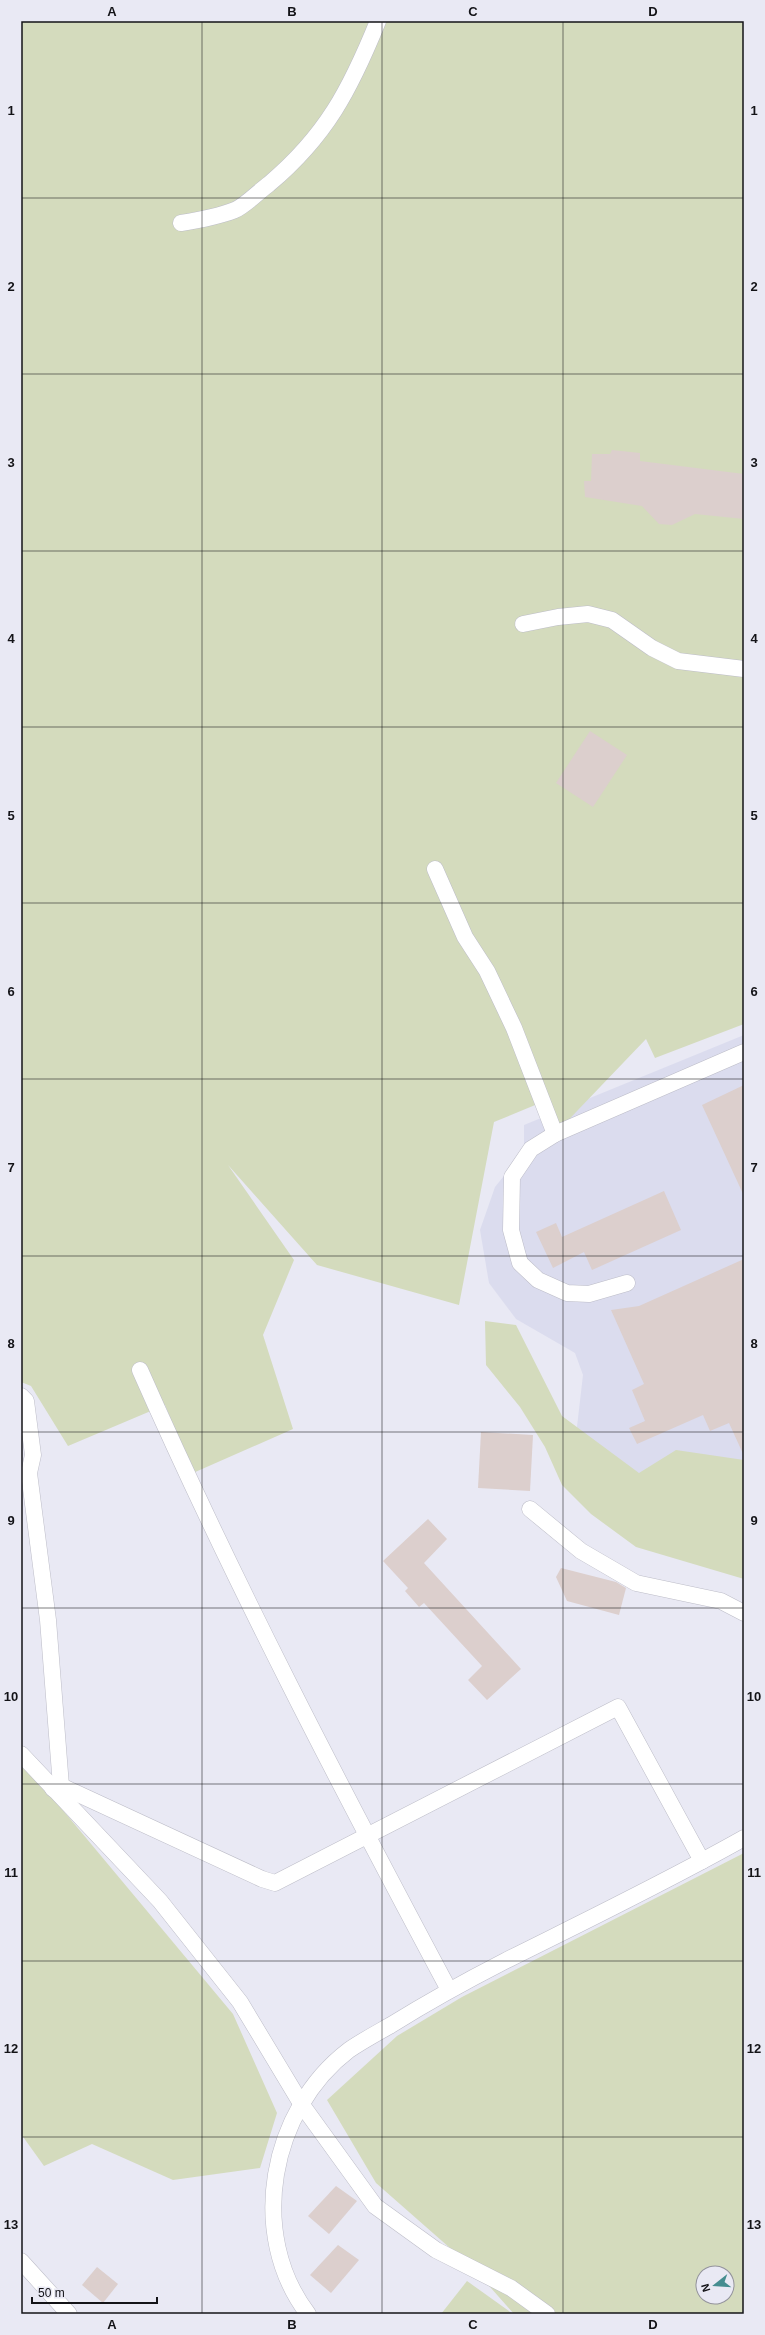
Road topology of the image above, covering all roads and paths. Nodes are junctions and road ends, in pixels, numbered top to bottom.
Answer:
1 (378, 21) edge
2 (181, 223) dead end
3 (523, 624) dead end
4 (744, 669) edge
5 (435, 869) dead end
6 (744, 1052) edge
7 (555, 1134) junction
8 (627, 1283) dead end
9 (140, 1370) dead end
10 (21, 1396) edge
11 (530, 1509) dead end
12 (744, 1613) edge
13 (21, 1754) edge
14 (57, 1788) junction
15 (367, 1836) junction
16 (744, 1838) edge
17 (702, 1861) junction
18 (449, 1990) junction
19 (302, 2105) junction
20 (21, 2261) edge
21 (69, 2314) edge
22 (308, 2314) edge
23 (547, 2314) edge

1 - 2 street
3 - 4 street
5 - 7 street
6 - 7 street
7 - 8 street
9 - 15 street
10 - 14 street
11 - 12 street
13 - 14 street
14 - 15 street
14 - 19 street
15 - 17 street
15 - 18 street
16 - 17 street
17 - 18 street
18 - 19 street
19 - 22 street
19 - 23 street
20 - 21 street

